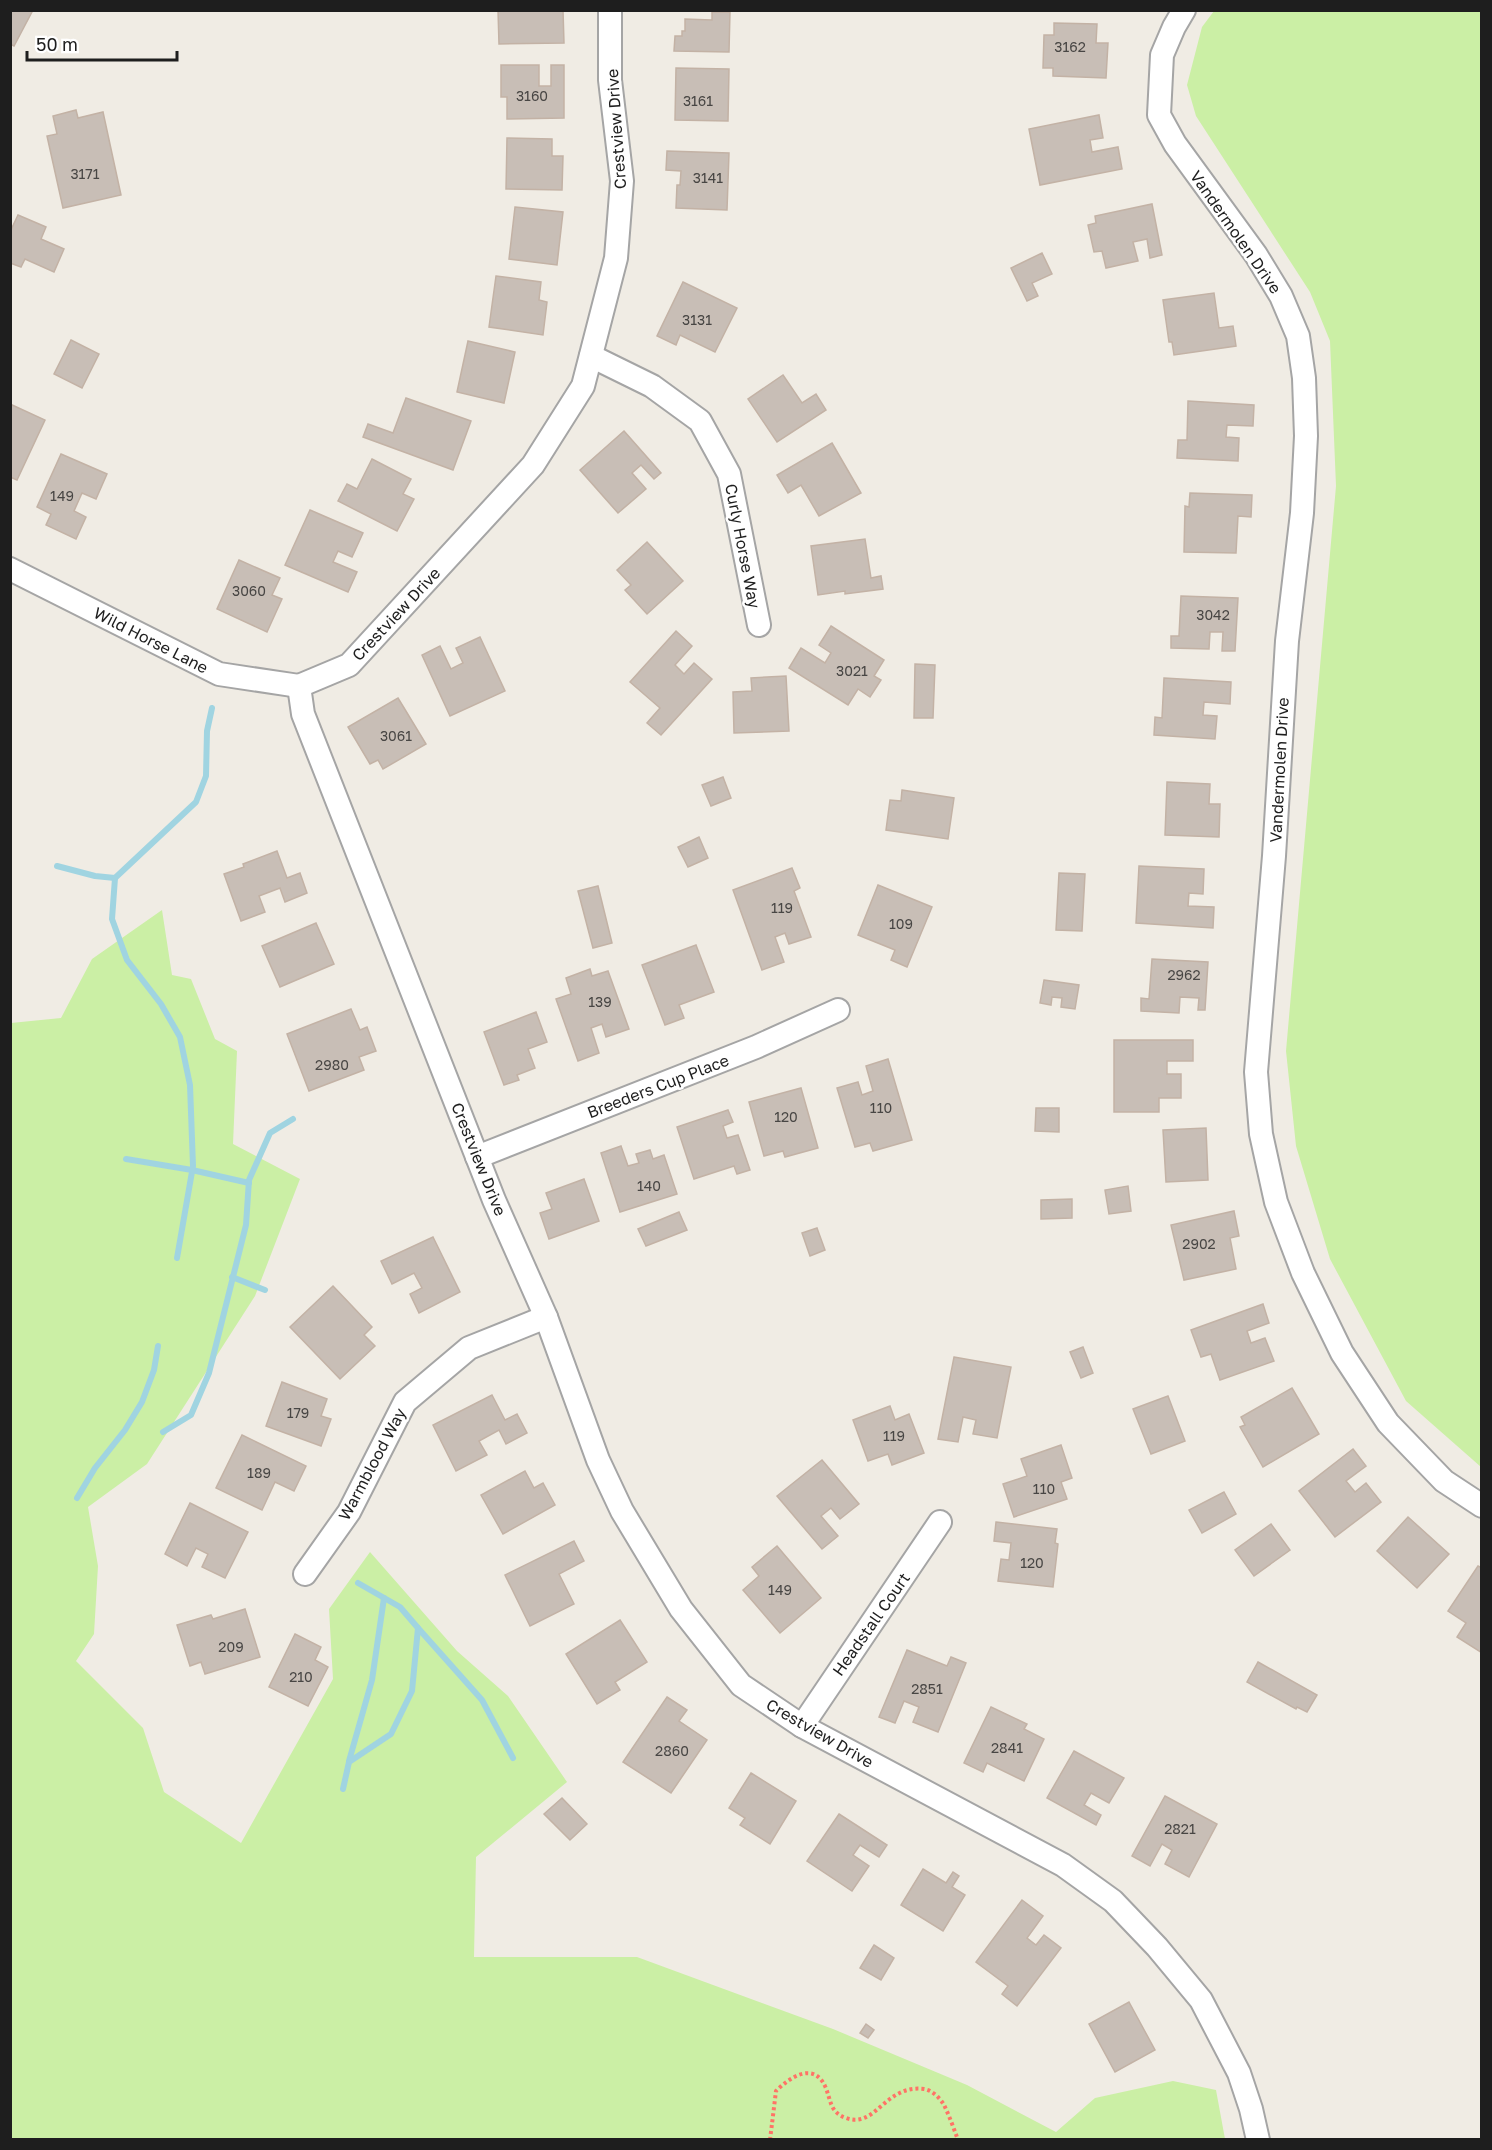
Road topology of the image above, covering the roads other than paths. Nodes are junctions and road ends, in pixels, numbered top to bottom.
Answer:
1 (610, 10) edge
2 (1184, 10) edge
3 (591, 356) junction
4 (10, 569) edge
5 (759, 625) dead end
6 (299, 686) junction
7 (838, 1010) dead end
8 (477, 1157) junction
9 (546, 1317) junction
10 (1482, 1506) edge
11 (940, 1522) dead end
12 (305, 1574) dead end
13 (802, 1726) junction
14 (1258, 2139) edge

1 - 3 street, Crestview Drive
2 - 10 street, Vandermolen Drive
3 - 5 street, Curly Horse Way
3 - 6 street, Crestview Drive
4 - 6 street, Wild Horse Lane
6 - 8 street, Crestview Drive
7 - 8 street, Breeders Cup Place
8 - 9 street, Crestview Drive
9 - 12 street, Warmblood Way
9 - 13 street, Crestview Drive
11 - 13 street, Headstall Court
13 - 14 street, Crestview Drive

